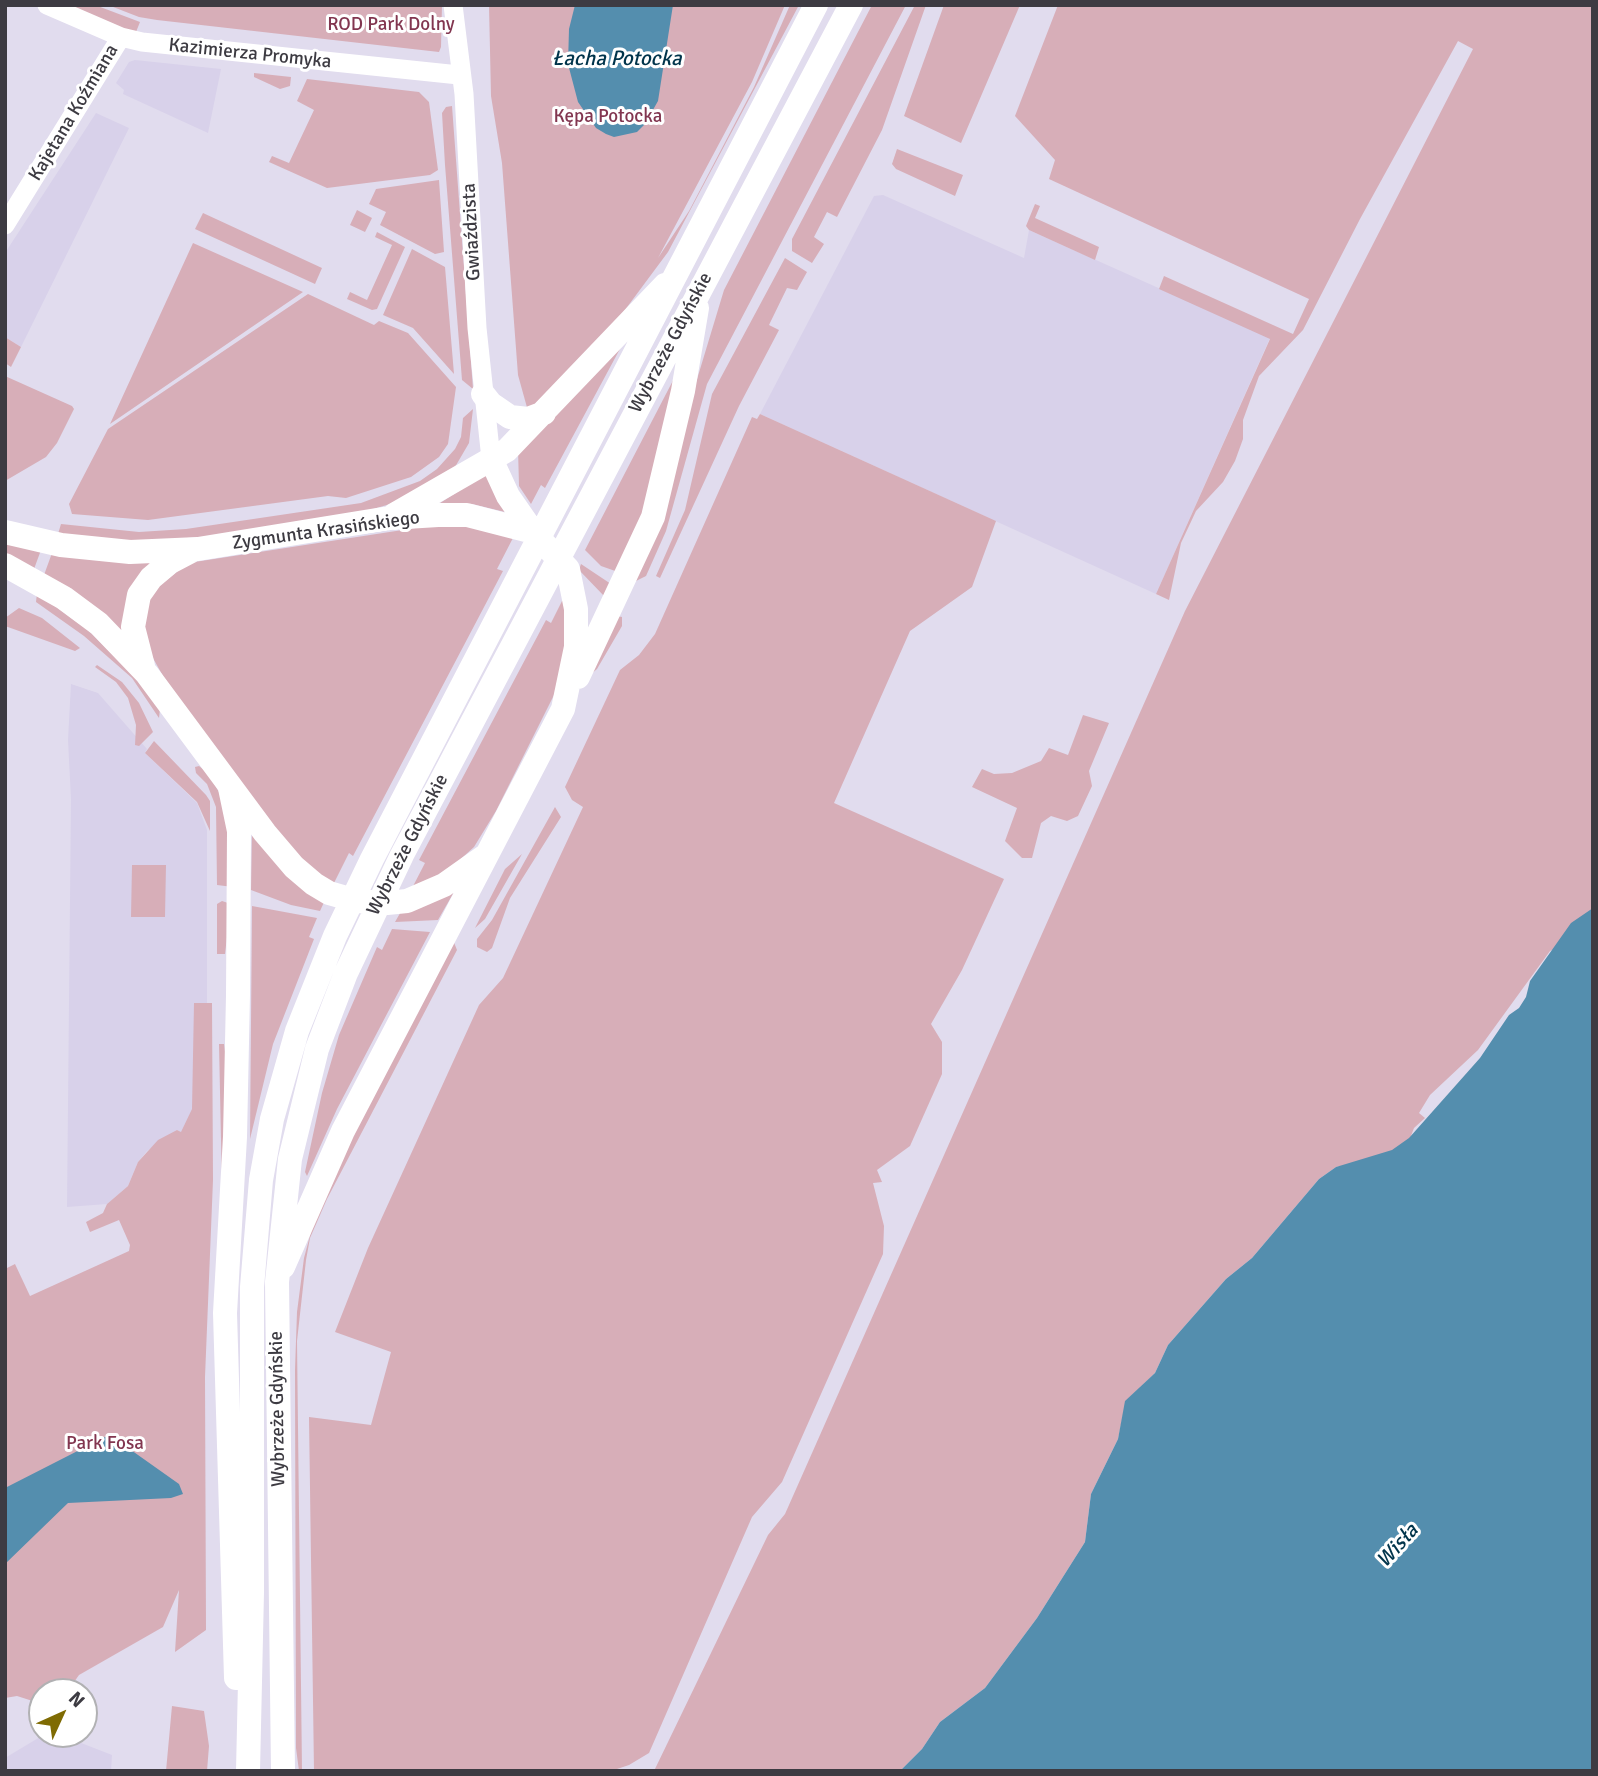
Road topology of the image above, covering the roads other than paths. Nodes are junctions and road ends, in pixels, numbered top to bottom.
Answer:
1 (47, 5) edge
2 (453, 5) edge
3 (816, 5) edge
4 (851, 5) edge
5 (121, 37) junction
6 (459, 75) junction
7 (7, 220) edge
8 (684, 264) junction
9 (701, 285) junction
10 (483, 394) junction
11 (544, 414) junction
12 (491, 459) junction
13 (389, 518) junction
14 (5, 532) edge
15 (533, 532) junction
16 (198, 549) junction
17 (5, 565) edge
18 (147, 674) junction
19 (562, 709) junction
20 (230, 788) junction
21 (488, 853) junction
22 (277, 1282) junction
23 (247, 1759) edge
24 (284, 1771) edge

1 - 5 street, Kazimierza Promyka
2 - 6 street, Gwiaździsta
3 - 8 main road, Wybrzeże Gdyńskie
4 - 9 main road, Wybrzeże Gdyńskie
5 - 6 street, Kazimierza Promyka
5 - 7 street, Kajetana Koźmiana
6 - 10 street, Gwiaździsta
8 - 11 main road
8 - 23 main road, Wybrzeże Gdyńskie
9 - 19 main road
9 - 22 main road, Wybrzeże Gdyńskie
10 - 11 main road
10 - 12 street, Gwiaździsta
11 - 12 main road
12 - 13 main road
12 - 15 main road
13 - 15 main road, Zygmunta Krasińskiego
13 - 16 main road, Zygmunta Krasińskiego
14 - 16 main road, Zygmunta Krasińskiego
15 - 19 main road
16 - 18 main road
17 - 18 main road
18 - 20 main road
19 - 21 main road
20 - 21 main road
20 - 23 main road
21 - 22 main road
22 - 24 main road, Wybrzeże Gdyńskie

